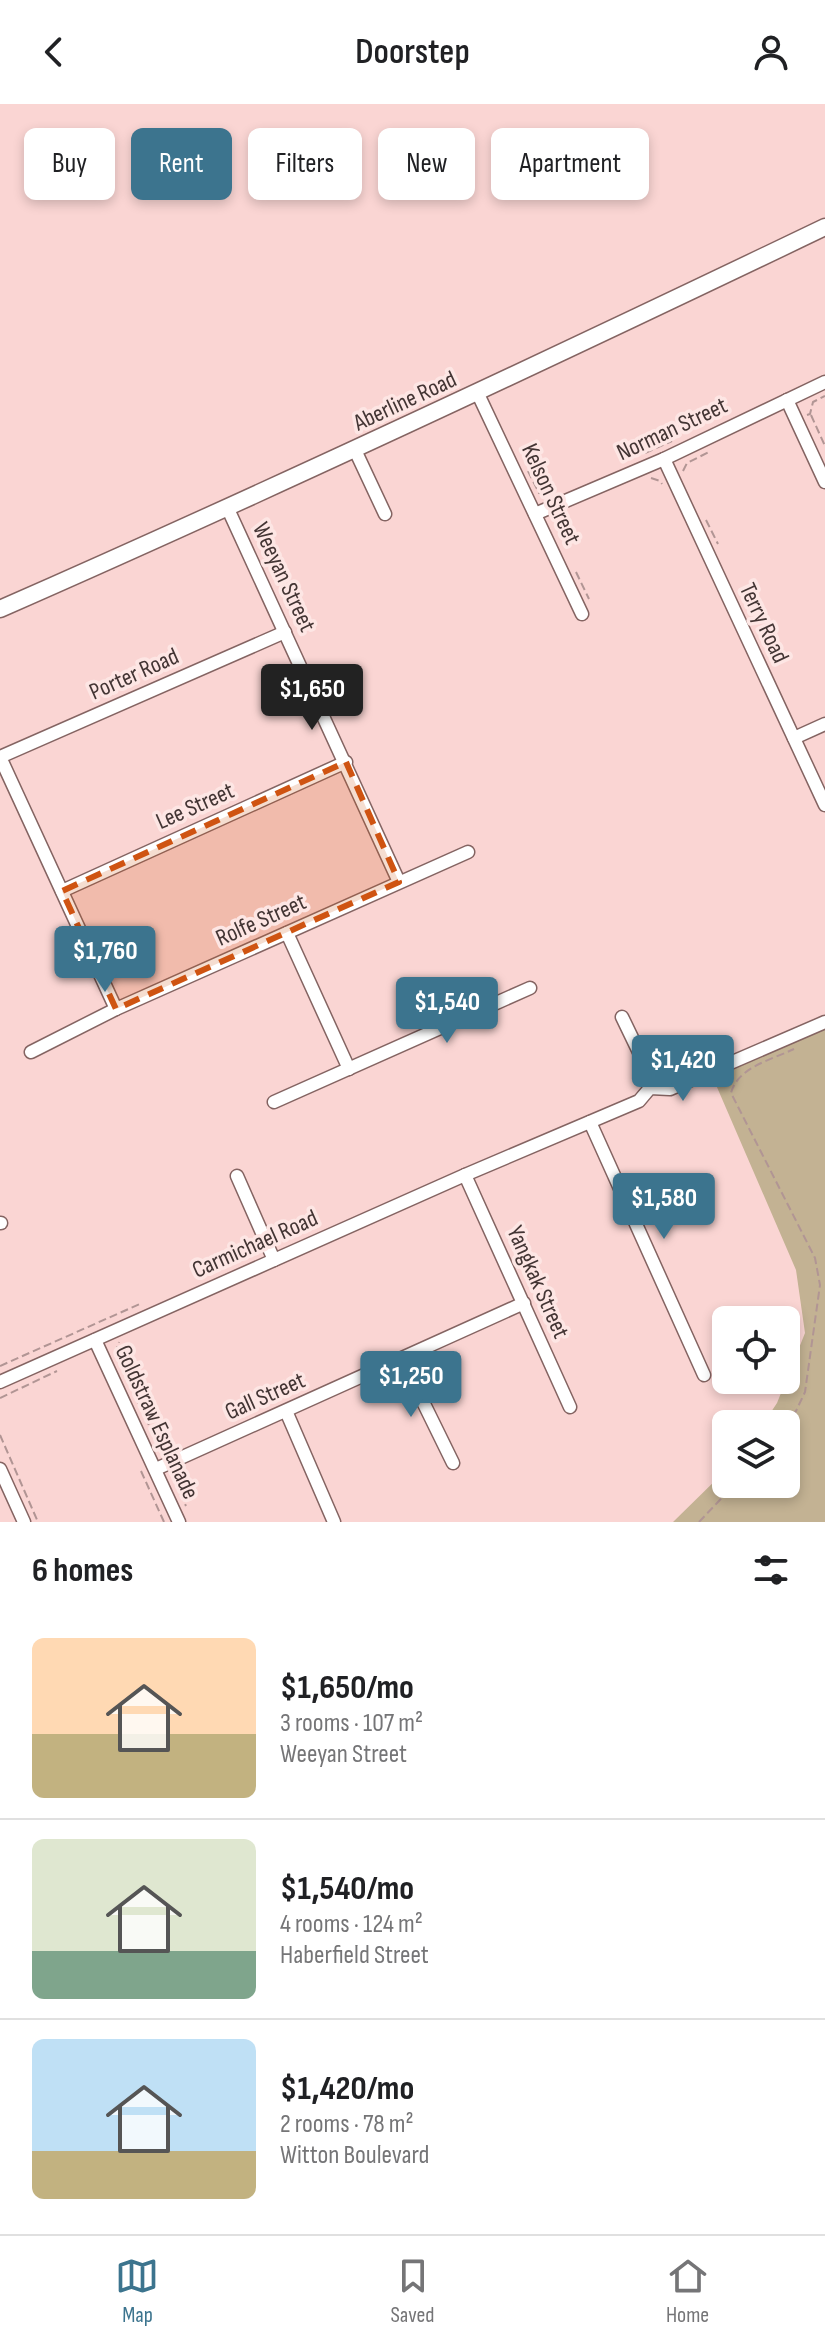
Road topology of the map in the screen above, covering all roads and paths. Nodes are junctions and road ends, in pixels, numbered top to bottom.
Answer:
1 (825, 227) edge
2 (825, 382) edge
3 (478, 394) junction
4 (825, 396) edge
5 (787, 400) junction
6 (810, 414) junction
7 (797, 420) junction
8 (681, 437) dead end
9 (719, 446) dead end
10 (825, 446) edge
11 (355, 450) junction
12 (642, 455) dead end
13 (664, 459) junction
14 (528, 471) dead end
15 (683, 472) dead end
16 (652, 477) dead end
17 (825, 482) edge
18 (666, 493) dead end
19 (550, 495) dead end
20 (228, 509) junction
21 (385, 514) dead end
22 (535, 514) junction
23 (706, 520) dead end
24 (718, 544) dead end
25 (572, 563) dead end
26 (589, 599) dead end
27 (0, 609) edge
28 (582, 614) dead end
29 (285, 632) junction
30 (825, 724) edge
31 (794, 738) junction
32 (0, 757) edge
33 (346, 762) junction
34 (825, 805) edge
35 (468, 852) dead end
36 (399, 882) junction
37 (62, 891) junction
38 (287, 933) junction
39 (530, 988) dead end
40 (116, 1009) junction
41 (622, 1017) dead end
42 (825, 1022) edge
43 (799, 1047) dead end
44 (31, 1052) dead end
45 (349, 1069) junction
46 (650, 1088) junction
47 (274, 1102) dead end
48 (590, 1122) junction
49 (465, 1175) junction
50 (237, 1176) dead end
51 (274, 1260) junction
52 (142, 1303) dead end
53 (524, 1303) junction
54 (127, 1339) dead end
55 (95, 1340) junction
56 (115, 1356) dead end
57 (402, 1359) junction
58 (0, 1366) edge
59 (67, 1366) dead end
60 (704, 1375) dead end
61 (0, 1382) edge
62 (134, 1394) dead end
63 (0, 1398) edge
64 (570, 1407) dead end
65 (796, 1410) edge
66 (286, 1411) junction
67 (0, 1435) edge
68 (170, 1449) dead end
69 (453, 1463) dead end
70 (139, 1466) dead end
71 (189, 1466) dead end
72 (0, 1469) edge
73 (156, 1469) junction
74 (722, 1498) edge
75 (187, 1509) dead end
76 (24, 1522) edge
77 (38, 1522) edge
78 (164, 1522) edge
79 (179, 1522) edge
80 (334, 1522) edge
81 (699, 1522) edge

1 - 3 street, Aberline Road
2 - 5 street, Norman Street
3 - 11 street, Aberline Road
3 - 22 street, Kelson Street
4 - 6 path
5 - 7 street
5 - 13 street, Norman Street
6 - 7 path
6 - 10 path
7 - 17 street
8 - 12 path
9 - 15 path
11 - 20 street, Aberline Road
11 - 21 street
13 - 22 street, Norman Street
13 - 31 street, Terry Road
14 - 19 path
16 - 18 path
20 - 27 street, Aberline Road
20 - 29 street, Weeyan Street
22 - 28 street, Kelson Street
23 - 24 path
25 - 26 path
29 - 32 street, Porter Road
29 - 33 street, Weeyan Street
30 - 31 street
31 - 34 street, Terry Road
32 - 37 street
33 - 36 street, Weeyan Street
33 - 37 street, Lee Street
35 - 36 street, Rolfe Street
36 - 38 street, Rolfe Street
37 - 40 street
38 - 40 street, Rolfe Street
38 - 45 street
39 - 45 street
40 - 44 street, Rolfe Street
41 - 46 street
42 - 46 street
43 - 65 path
45 - 47 street
46 - 48 street, Carmichael Road
48 - 49 street, Carmichael Road
48 - 60 street
49 - 51 street, Carmichael Road
49 - 53 street, Yangkak Street
50 - 51 street
51 - 55 street, Carmichael Road
52 - 58 path
53 - 57 street, Gall Street
53 - 64 street, Yangkak Street
54 - 56 path
55 - 61 street, Carmichael Road
55 - 73 street, Goldstraw Esplanade
57 - 66 street, Gall Street
57 - 69 street
59 - 63 path
62 - 68 path
66 - 73 street, Gall Street
66 - 80 street
67 - 77 path
70 - 78 path
71 - 75 path
72 - 76 street
73 - 79 street, Goldstraw Esplanade
74 - 81 path

